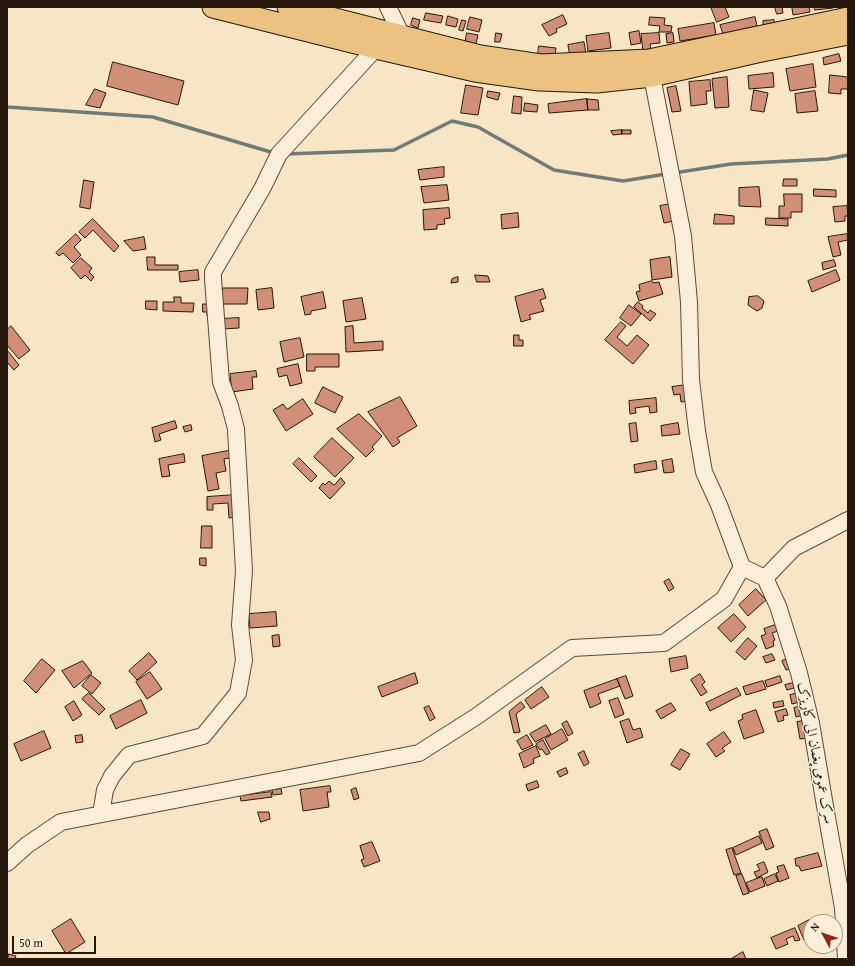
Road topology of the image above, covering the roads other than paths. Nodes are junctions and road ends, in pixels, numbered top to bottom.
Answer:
1 (213, 7) edge
2 (288, 7) edge
3 (388, 7) edge
4 (848, 18) edge
5 (848, 34) edge
6 (400, 44) junction
7 (376, 48) junction
8 (650, 68) junction
9 (848, 520) edge
10 (742, 567) junction
11 (765, 578) junction
12 (101, 814) junction
13 (7, 863) edge
14 (846, 959) edge

1 - 7 main road
2 - 6 main road
3 - 6 street
4 - 8 main road
5 - 8 main road
6 - 7 main road
6 - 8 main road
7 - 12 street
8 - 10 street
9 - 11 street
10 - 11 street
10 - 12 street
11 - 14 street, سرک عمومی پغمان الی کاریزک
12 - 13 street

